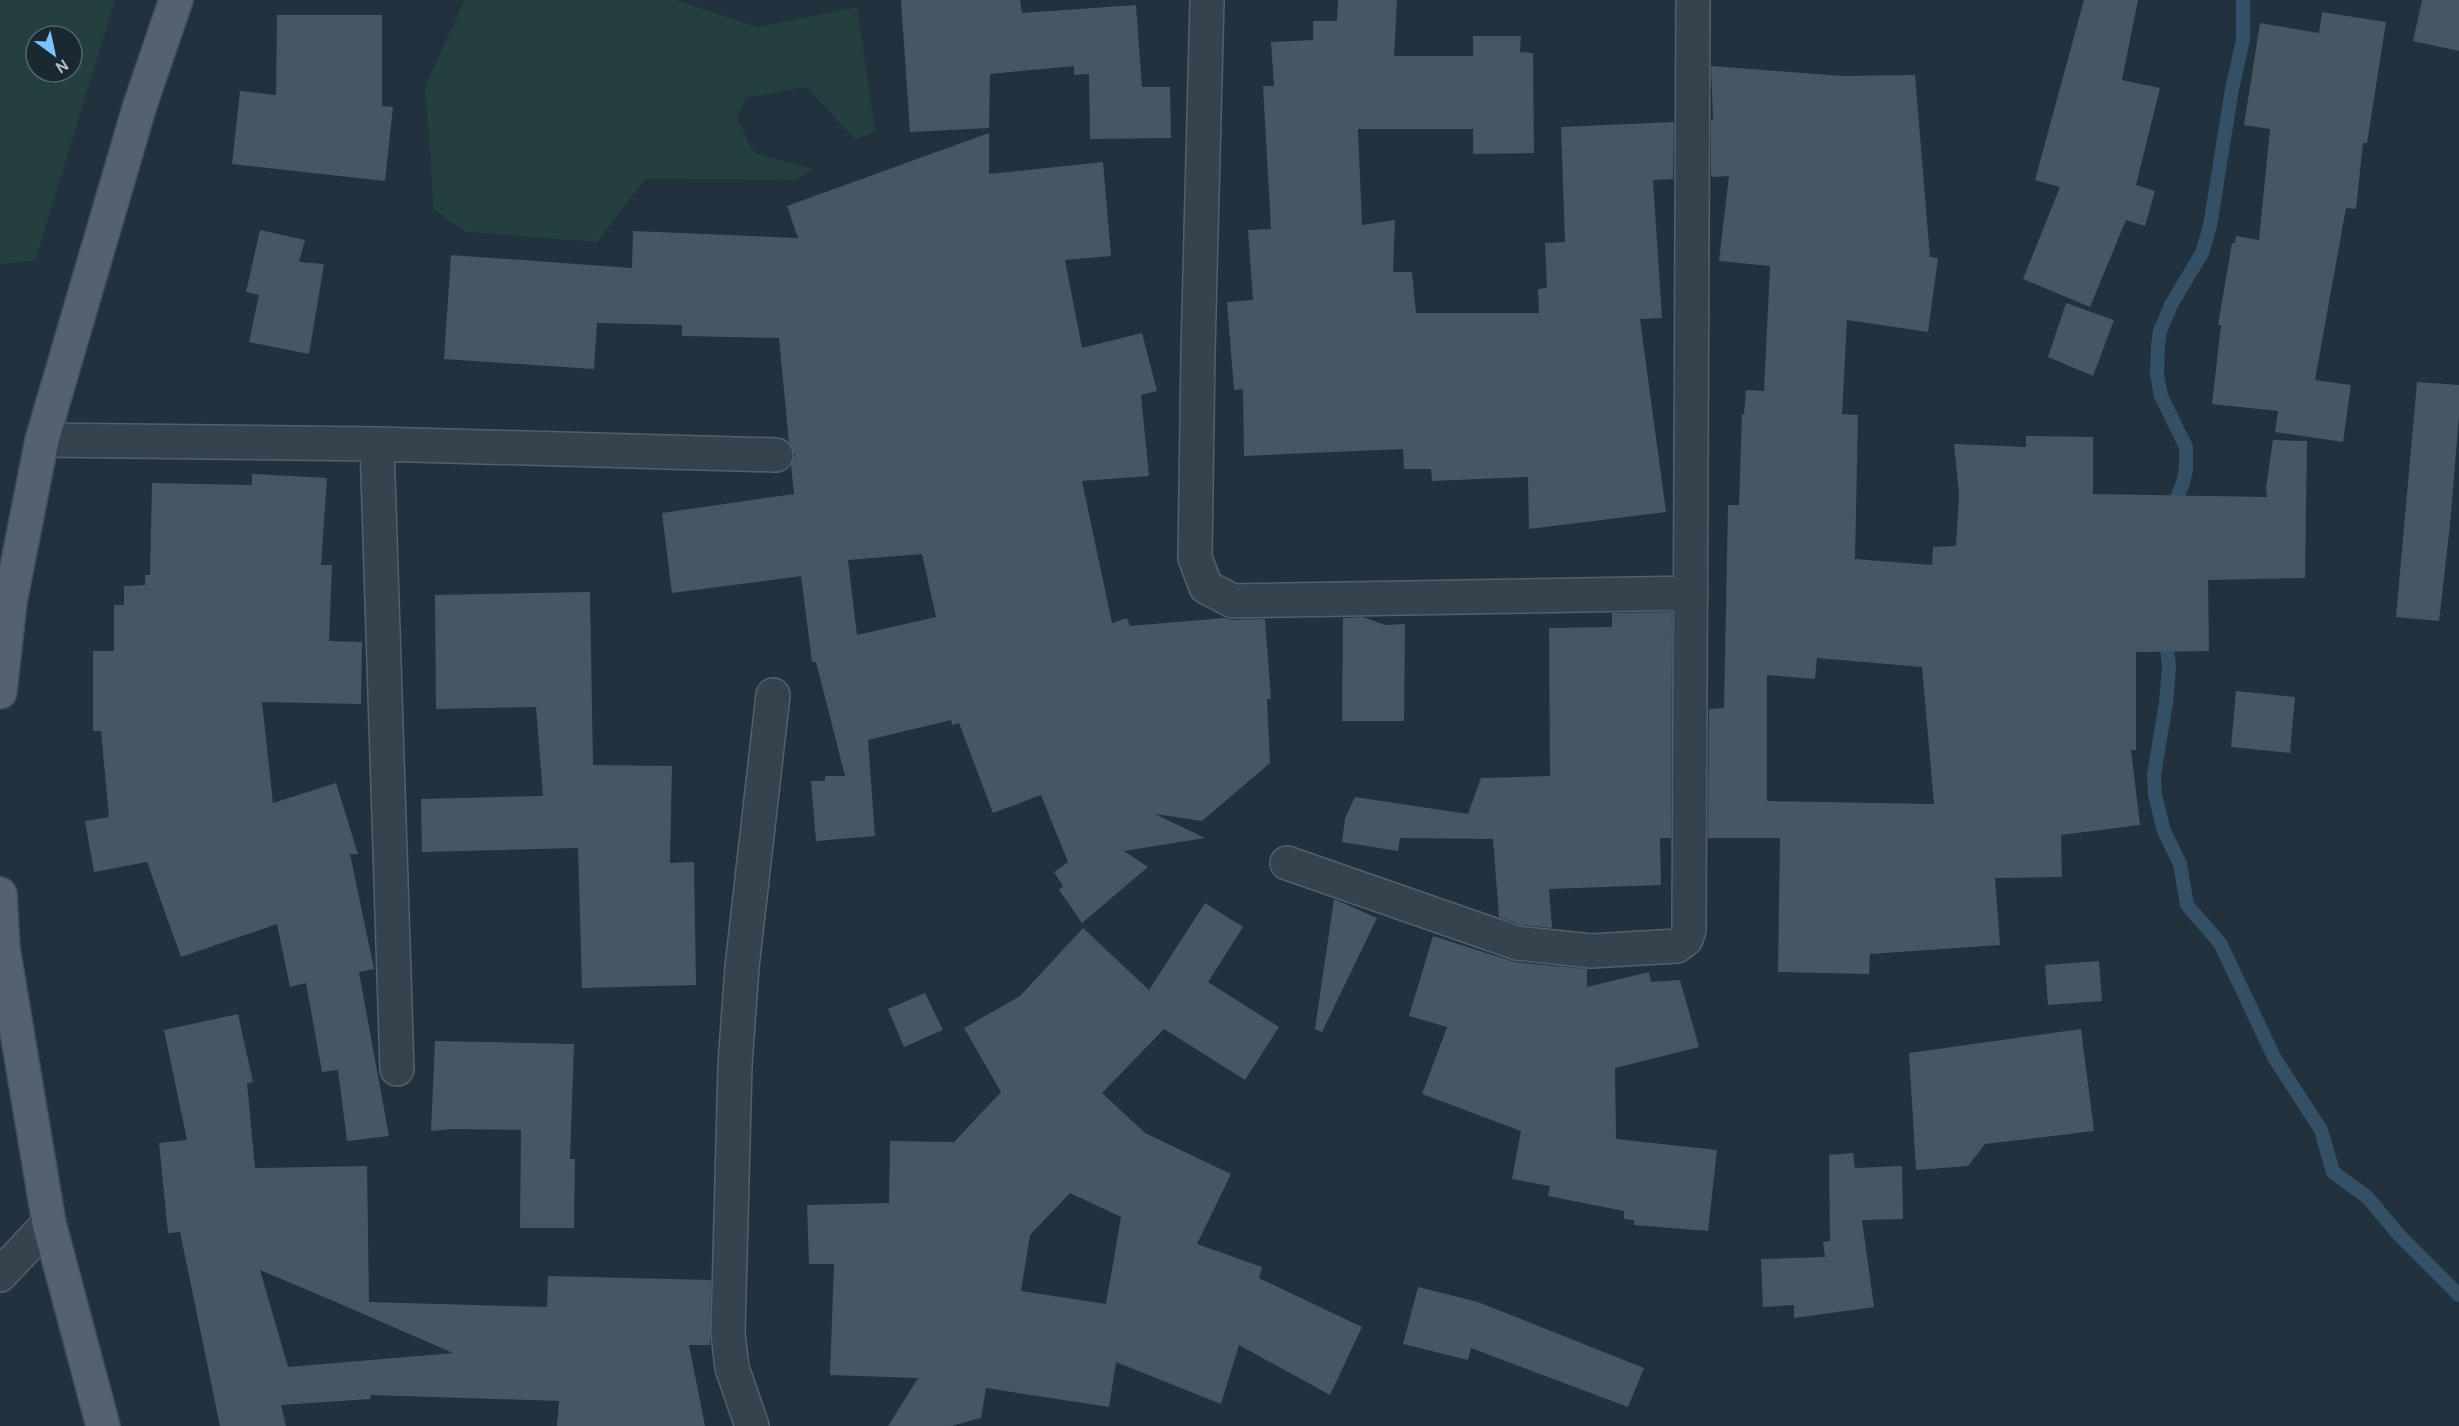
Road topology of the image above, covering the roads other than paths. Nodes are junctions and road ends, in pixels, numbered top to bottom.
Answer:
1 (176, 0) edge
2 (1207, 0) edge
3 (1693, 0) edge
4 (42, 440) junction
5 (377, 444) junction
6 (776, 455) dead end
7 (1691, 593) junction
8 (0, 692) edge
9 (773, 695) dead end
10 (1287, 863) dead end
11 (0, 894) edge
12 (397, 1069) dead end
13 (49, 1223) junction
14 (0, 1275) edge
15 (103, 1426) edge
16 (752, 1426) edge

1 - 4 main road
2 - 7 street
3 - 7 street
4 - 5 street
4 - 8 main road
5 - 6 street
5 - 12 street
7 - 10 street
9 - 16 street
11 - 13 main road
13 - 14 street
13 - 15 main road

